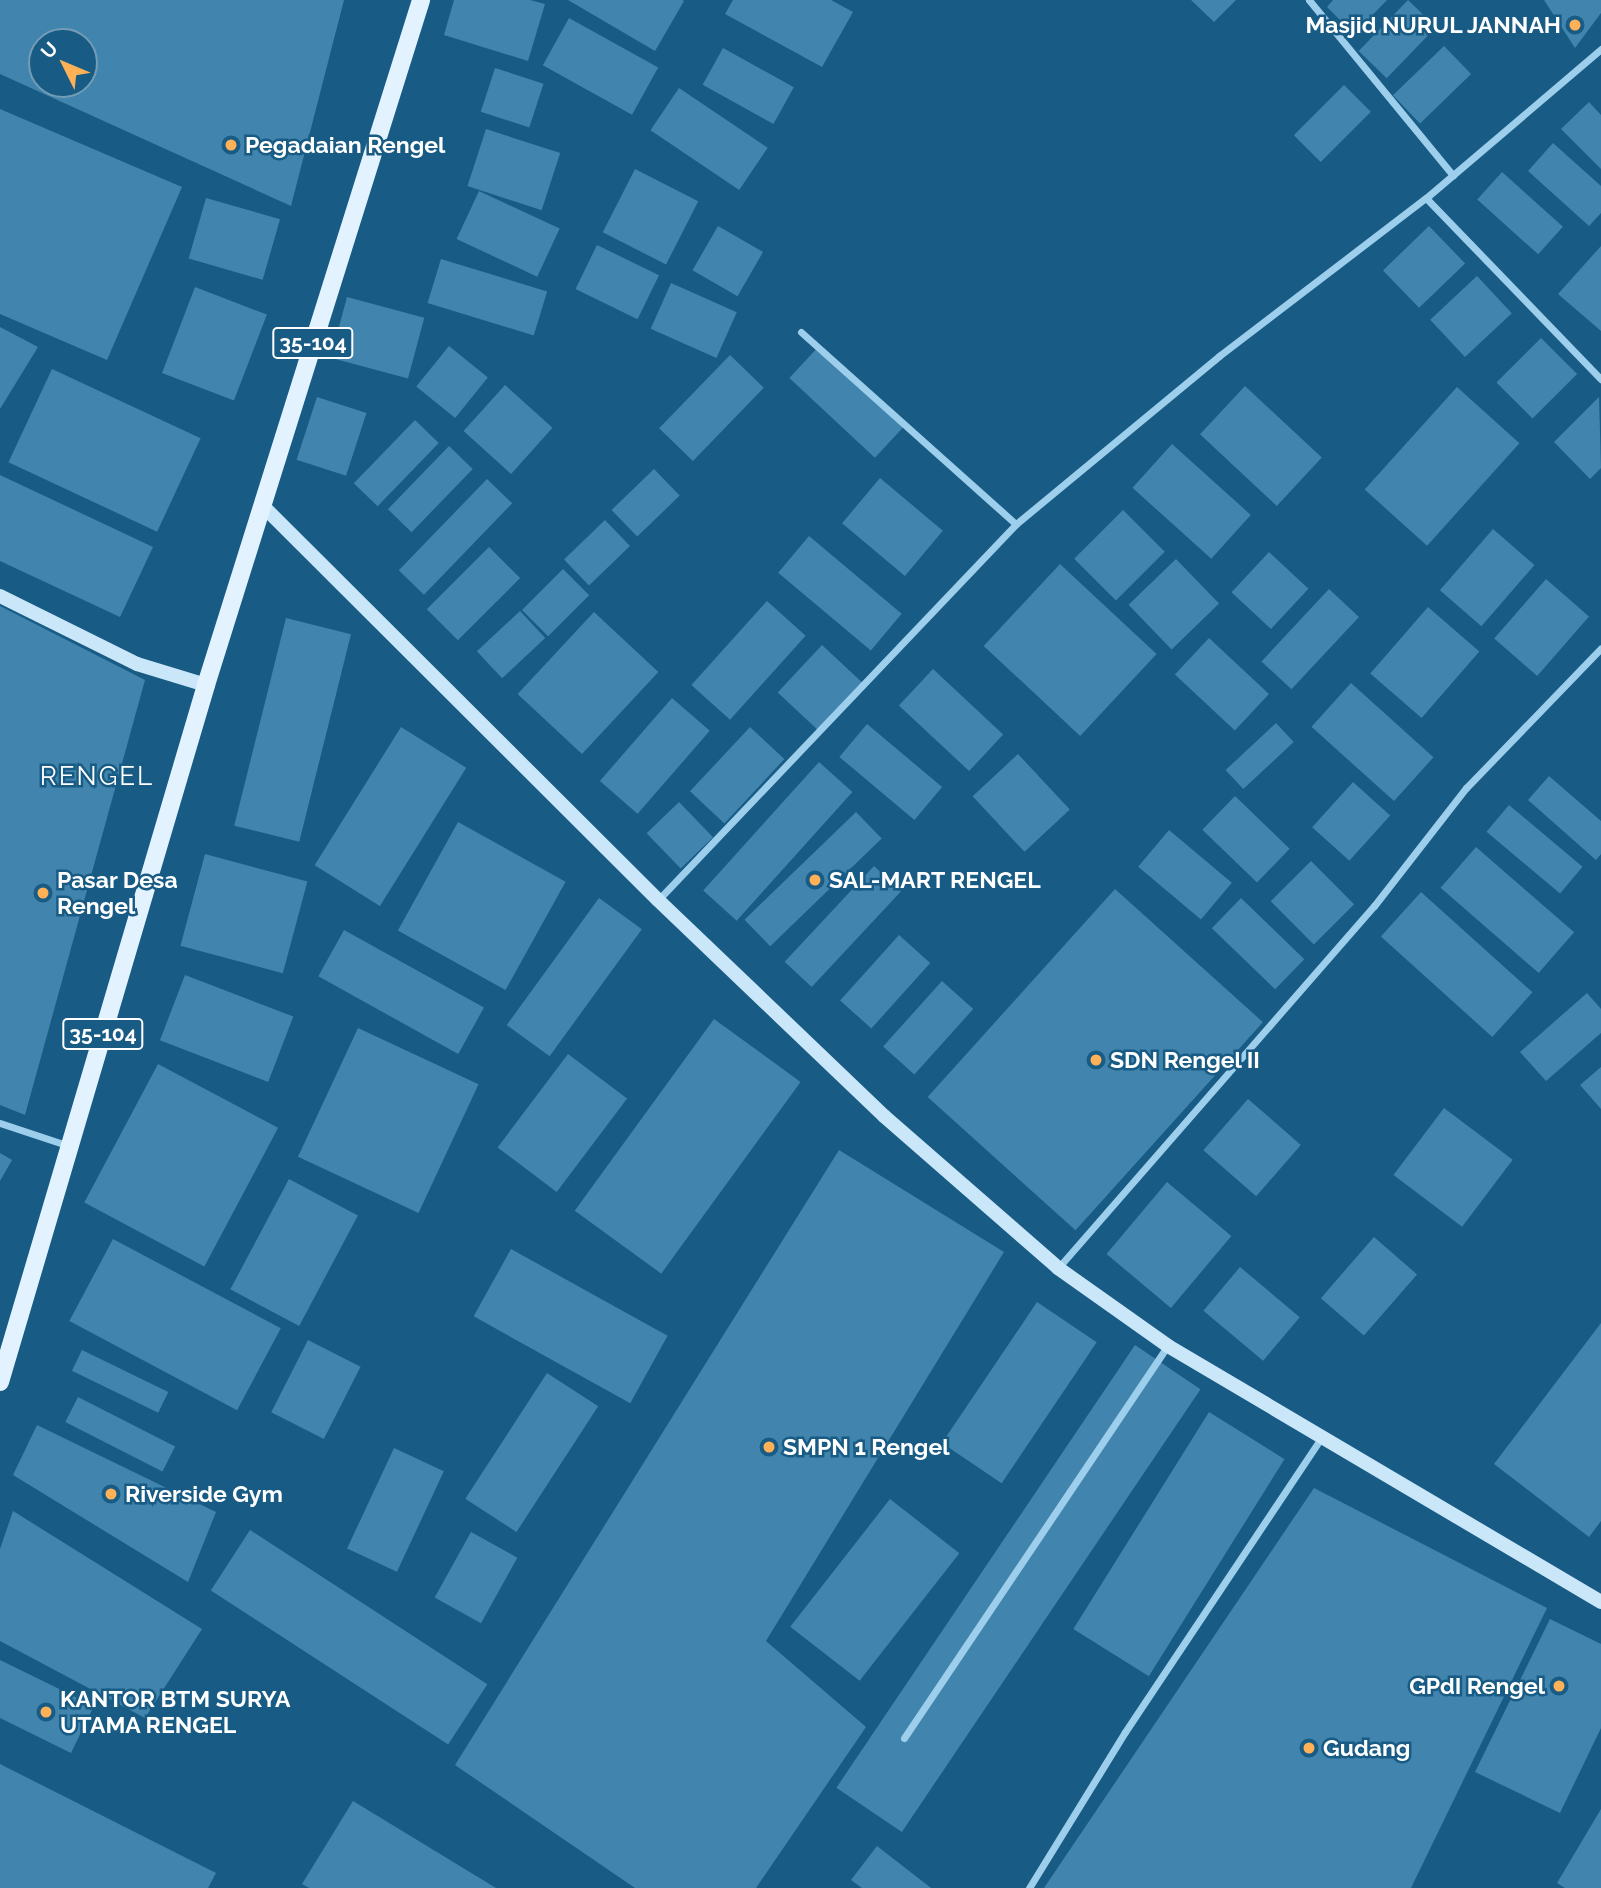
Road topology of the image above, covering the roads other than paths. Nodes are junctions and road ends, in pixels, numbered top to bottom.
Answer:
1 (421, 0) edge
2 (1309, 0) edge
3 (1601, 49) edge
4 (1453, 175) junction
5 (1426, 198) junction
6 (801, 332) dead end
7 (1601, 379) edge
8 (262, 505) junction
9 (1016, 524) junction
10 (0, 596) edge
11 (1601, 648) edge
12 (206, 685) junction
13 (658, 900) junction
14 (0, 1123) edge
15 (70, 1146) junction
16 (1058, 1268) junction
17 (1168, 1346) junction
18 (0, 1382) edge
19 (1321, 1438) junction
20 (1601, 1602) edge
21 (904, 1738) dead end
22 (1029, 1888) edge

1 - 8 main road, 35-104
2 - 4 street
3 - 4 street
4 - 5 street
5 - 7 street
5 - 9 street
6 - 9 street
8 - 12 main road, 35-104
8 - 13 street
9 - 13 street
10 - 12 street
11 - 16 street
12 - 15 main road, 35-104
13 - 16 street
14 - 15 street
15 - 18 main road, 35-104
16 - 17 street
17 - 19 street
17 - 21 street
19 - 20 street
19 - 22 street

